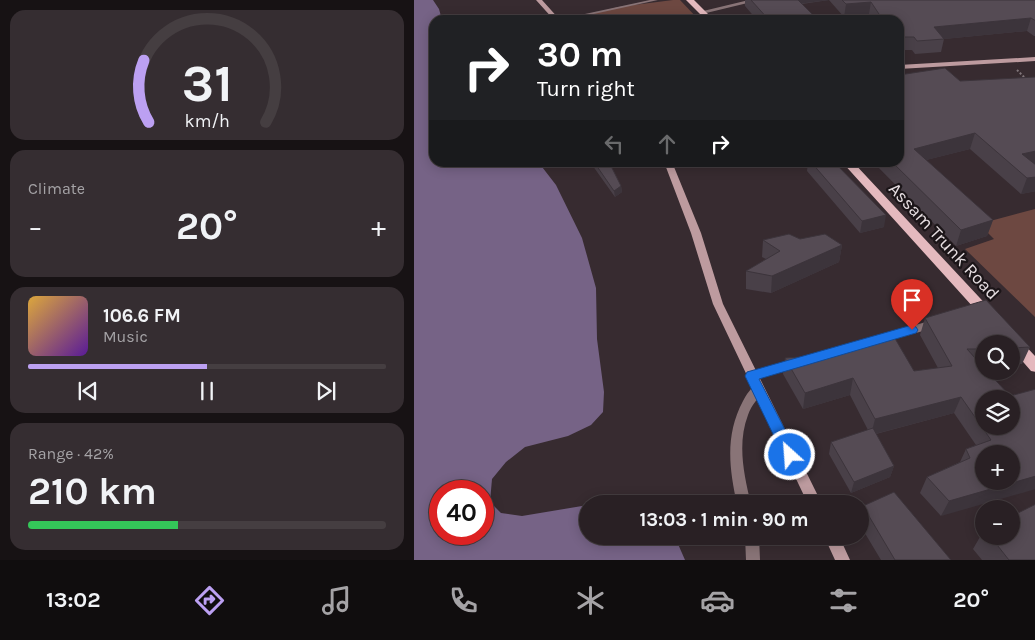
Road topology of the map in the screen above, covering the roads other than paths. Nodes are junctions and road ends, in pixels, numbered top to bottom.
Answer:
1 (539, 0) edge
2 (656, 0) edge
3 (690, 0) edge
4 (757, 0) edge
5 (702, 12) junction
6 (553, 15) edge
7 (582, 15) edge
8 (705, 15) edge
9 (1035, 59) edge
10 (904, 67) edge
11 (670, 167) edge
12 (851, 167) edge
13 (946, 320) edge
14 (996, 324) edge
15 (1020, 350) edge
16 (1035, 366) edge
17 (751, 376) junction
18 (758, 389) junction
19 (742, 495) edge
20 (811, 495) edge
21 (752, 545) edge
22 (835, 545) edge
23 (753, 560) edge
24 (842, 560) edge

1 - 6 street
2 - 7 lane
3 - 5 main road
4 - 5 street
5 - 8 main road
9 - 10 street
11 - 17 street
12 - 14 main road, Assam Trunk Road
13 - 17 street
15 - 16 main road
17 - 18 street
18 - 19 street
18 - 20 street
21 - 23 street
22 - 24 street

